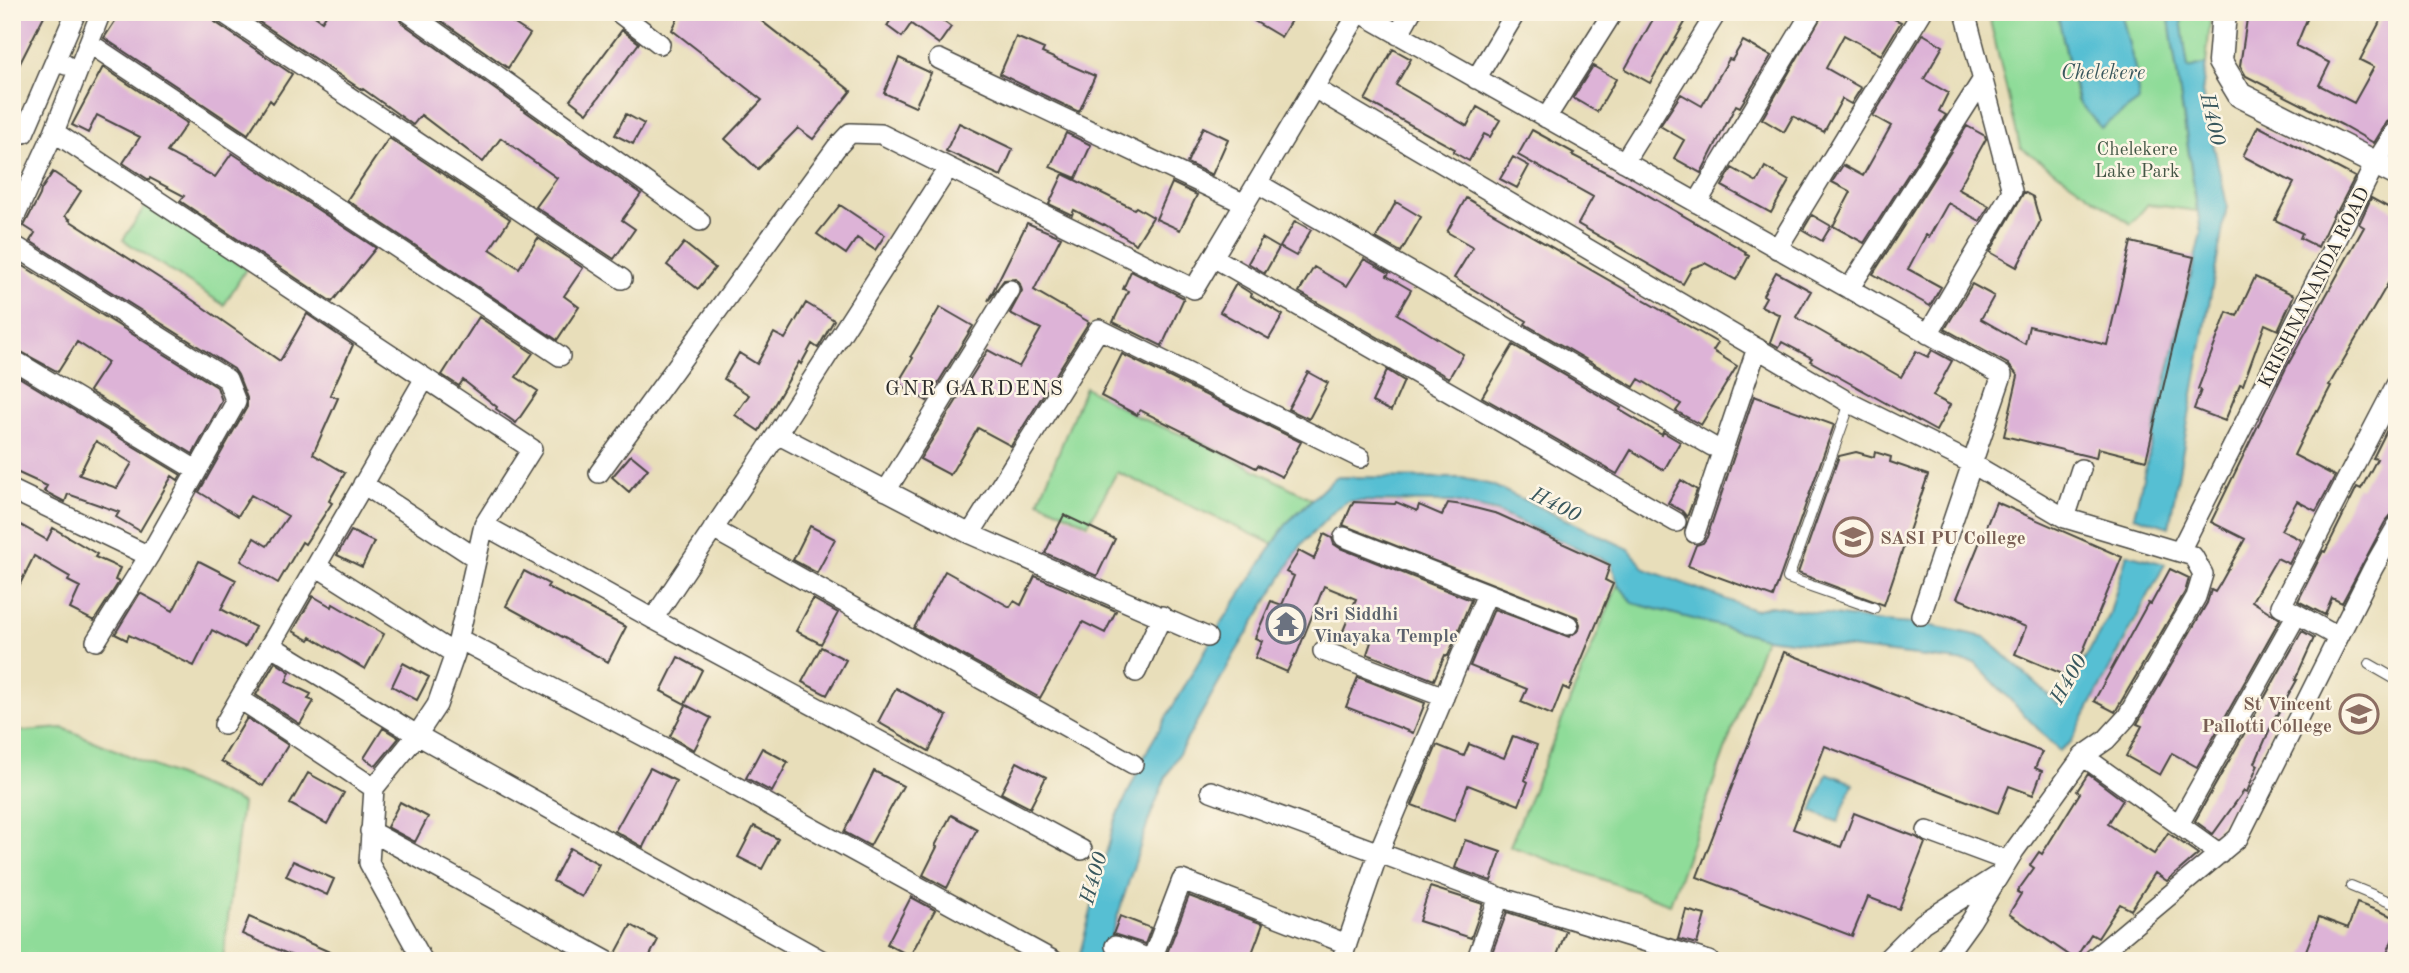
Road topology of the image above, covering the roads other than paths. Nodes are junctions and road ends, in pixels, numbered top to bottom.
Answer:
1 (76, 12) edge
2 (101, 12) edge
3 (222, 12) edge
4 (408, 12) edge
5 (618, 12) edge
6 (1359, 12) edge
7 (1411, 12) edge
8 (1516, 12) edge
9 (1613, 12) edge
10 (1717, 12) edge
11 (1812, 12) edge
12 (1922, 12) edge
13 (1965, 12) edge
14 (2224, 12) edge
15 (1398, 34) junction
16 (89, 43) junction
17 (660, 44) dead end
18 (939, 60) dead end
19 (55, 61) junction
20 (79, 69) junction
21 (1476, 79) junction
22 (1983, 79) junction
23 (1314, 88) junction
24 (1546, 118) junction
25 (12, 128) edge
26 (2397, 129) edge
27 (54, 132) junction
28 (1624, 162) junction
29 (948, 168) junction
30 (2386, 168) edge
31 (1257, 183) junction
32 (1697, 203) junction
33 (1245, 204) junction
34 (13, 220) edge
35 (701, 221) dead end
36 (12, 244) edge
37 (1777, 249) junction
38 (1213, 257) junction
39 (622, 279) dead end
40 (1849, 289) junction
41 (1010, 290) dead end
42 (1928, 334) junction
43 (1757, 348) junction
44 (560, 356) dead end
45 (12, 359) edge
46 (425, 378) junction
47 (2397, 383) edge
48 (1850, 403) junction
49 (777, 434) junction
50 (1712, 446) dead end
51 (1360, 458) dead end
52 (1970, 463) junction
53 (2081, 469) dead end
54 (196, 470) junction
55 (599, 473) dead end
56 (363, 484) junction
57 (12, 490) edge
58 (886, 491) junction
59 (2064, 518) junction
60 (1676, 522) dead end
61 (484, 525) junction
62 (2397, 526) edge
63 (713, 528) junction
64 (1695, 533) dead end
65 (970, 534) junction
66 (1344, 537) dead end
67 (2180, 551) junction
68 (149, 555) junction
69 (476, 558) junction
70 (316, 566) junction
71 (1487, 594) junction
72 (1874, 608) dead end
73 (2297, 614) junction
74 (1921, 615) dead end
75 (1162, 616) junction
76 (653, 619) junction
77 (1568, 625) dead end
78 (1207, 637) dead end
79 (2338, 637) junction
80 (96, 641) dead end
81 (270, 645) junction
82 (457, 647) junction
83 (1322, 651) dead end
84 (2368, 664) dead end
85 (1136, 671) dead end
86 (2397, 680) edge
87 (1444, 696) junction
88 (240, 699) junction
89 (224, 725) dead end
90 (416, 736) junction
91 (2083, 756) junction
92 (1133, 764) dead end
93 (374, 788) junction
94 (1211, 791) dead end
95 (2179, 824) junction
96 (370, 831) junction
97 (1927, 831) dead end
98 (1082, 850) dead end
99 (2220, 853) junction
100 (1378, 854) junction
101 (2003, 868) junction
102 (2351, 886) dead end
103 (1499, 897) junction
104 (2397, 905) edge
105 (1115, 946) dead end
106 (1344, 953) edge
107 (1154, 960) edge
108 (1704, 960) edge
109 (1945, 960) edge
110 (423, 961) edge
111 (607, 961) edge
112 (823, 961) edge
113 (1054, 961) edge
114 (1476, 961) edge
115 (1885, 961) edge
116 (2091, 961) edge

1 - 19 street
2 - 16 street
3 - 39 street
4 - 35 street
5 - 17 street
6 - 15 street
6 - 23 street
7 - 15 street
8 - 21 street
9 - 24 street
10 - 28 street
11 - 32 street
12 - 37 street
13 - 22 street
14 - 30 street, KRISHNANANDA ROAD
15 - 21 street
16 - 20 street
16 - 44 street
18 - 33 street
19 - 20 street
19 - 25 street
20 - 27 street
21 - 24 street
22 - 40 street
22 - 42 street
23 - 31 street
23 - 43 street
24 - 28 street
26 - 30 street
27 - 34 street
27 - 46 street
28 - 32 street
29 - 38 street
29 - 49 street
29 - 55 street
30 - 67 street, KRISHNANANDA ROAD
31 - 33 street
31 - 50 street
32 - 37 street
33 - 38 street
36 - 54 street
37 - 40 street
38 - 60 street
40 - 42 street
41 - 58 street
42 - 52 street
43 - 48 street
43 - 64 street
45 - 54 street
46 - 56 street
46 - 61 street
47 - 73 street
48 - 52 street
48 - 72 lane
49 - 58 street
49 - 63 street
51 - 65 street
52 - 59 street
52 - 74 street
53 - 59 street
54 - 68 street
56 - 69 street
56 - 70 street
57 - 68 street
58 - 65 street
59 - 67 street
61 - 69 street
61 - 76 street
62 - 79 street
63 - 76 street
63 - 92 street
65 - 75 street
66 - 71 street
67 - 91 street
68 - 80 street
69 - 82 street
70 - 81 street
70 - 82 street
71 - 77 street
71 - 87 street
73 - 79 street
73 - 95 street
75 - 78 street
75 - 85 street
76 - 98 street
79 - 99 street
81 - 88 street
81 - 90 street
82 - 90 street
82 - 113 street
83 - 87 street
84 - 86 lane
87 - 100 street
88 - 89 street
88 - 93 street
90 - 93 street
90 - 112 street
91 - 95 street
91 - 101 street
93 - 96 street
94 - 100 street
95 - 99 street
96 - 110 street
96 - 111 street
97 - 101 street
99 - 116 street
100 - 103 street
100 - 106 street
101 - 109 street
101 - 115 street
102 - 104 lane
103 - 108 street
103 - 114 street
105 - 107 street
106 - 107 street

